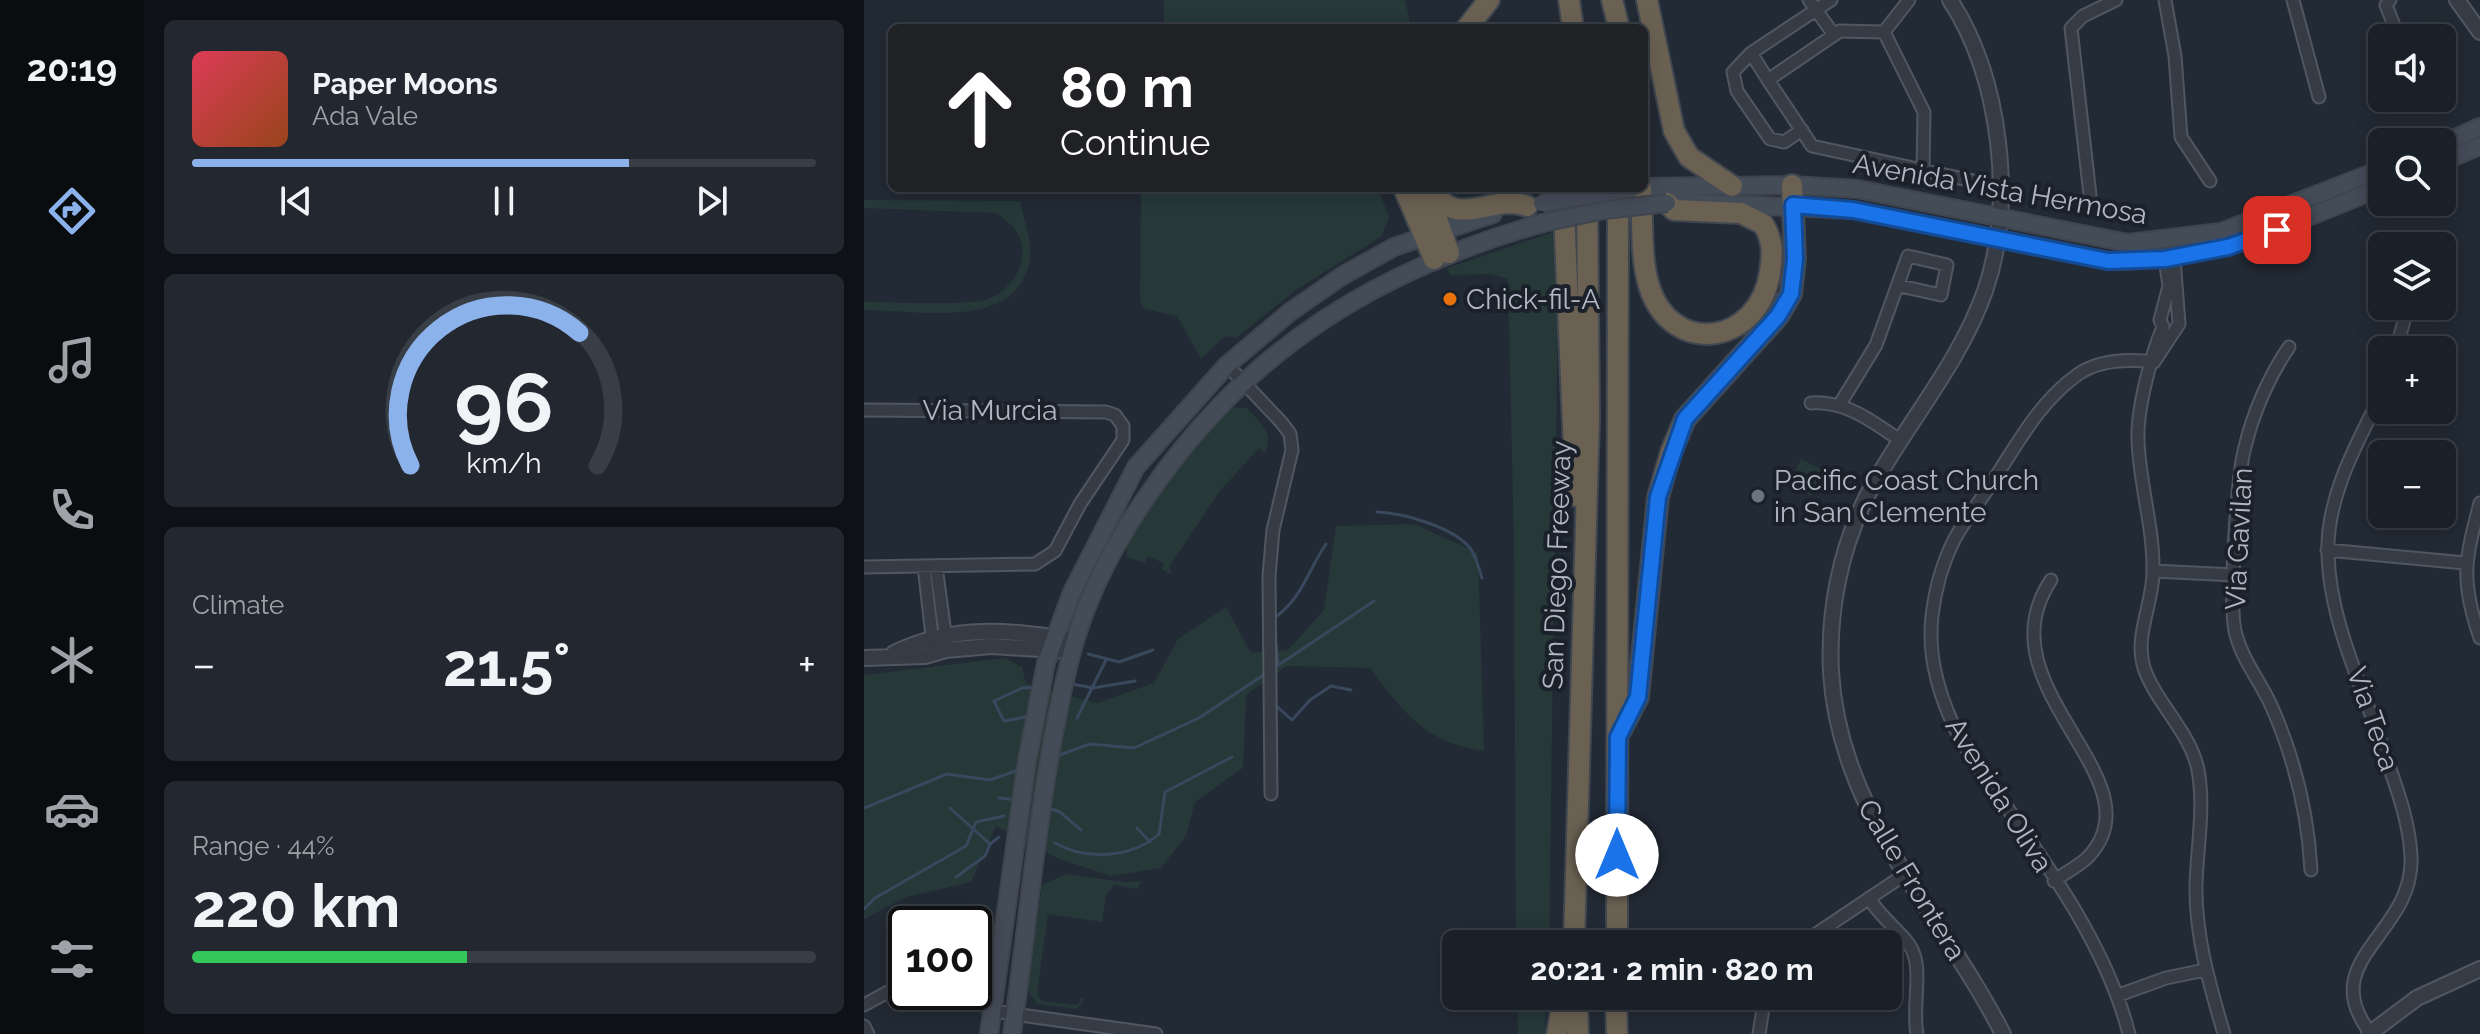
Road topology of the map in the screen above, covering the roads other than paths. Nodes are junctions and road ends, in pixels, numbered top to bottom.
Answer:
1 (1489, 0) edge
2 (1569, 0) edge
3 (1601, 0) edge
4 (1612, 0) edge
5 (1647, 0) edge
6 (1831, 0) edge
7 (1909, 0) edge
8 (1950, 0) edge
9 (2116, 0) edge
10 (2165, 0) edge
11 (2293, 0) edge
12 (2390, 0) edge
13 (2457, 0) edge
14 (1812, 5) edge
15 (1470, 24) edge
16 (1572, 24) edge
17 (1604, 24) edge
18 (1618, 24) edge
19 (2393, 24) edge
20 (1884, 32) junction
21 (2480, 32) edge
22 (1834, 35) junction
23 (1751, 53) junction
24 (1768, 80) junction
25 (2319, 97) dead end
26 (2480, 127) edge
27 (1802, 130) junction
28 (2456, 138) edge
29 (2480, 146) edge
30 (2456, 156) edge
31 (1923, 170) junction
32 (2368, 175) edge
33 (1973, 181) dead end
34 (2210, 181) dead end
35 (1732, 186) junction
36 (1648, 189) edge
37 (1406, 192) edge
38 (1426, 192) edge
39 (1434, 192) edge
40 (1563, 192) edge
41 (1587, 192) edge
42 (1608, 192) edge
43 (1618, 192) edge
44 (1642, 192) edge
45 (2368, 193) edge
46 (1668, 194) junction
47 (1793, 195) junction
48 (2090, 195) dead end
49 (1535, 204) junction
50 (2001, 216) junction
51 (1431, 233) junction
52 (1997, 239) junction
53 (1442, 256) junction
54 (2170, 258) junction
55 (1900, 286) junction
56 (2289, 347) dead end
57 (2154, 362) junction
58 (1227, 365) junction
59 (1243, 382) junction
60 (1811, 403) dead end
61 (1840, 404) junction
62 (864, 410) edge
63 (2368, 421) edge
64 (1901, 441) junction
65 (2480, 503) edge
66 (2327, 550) junction
67 (2465, 563) junction
68 (930, 566) junction
69 (864, 567) edge
70 (2154, 571) junction
71 (2234, 575) junction
72 (2051, 580) dead end
73 (1585, 581) junction
74 (2480, 638) edge
75 (939, 644) junction
76 (1050, 651) junction
77 (1072, 652) junction
78 (864, 658) edge
79 (1618, 737) junction
80 (1271, 794) dead end
81 (2311, 870) dead end
82 (1904, 875) junction
83 (2054, 881) junction
84 (1869, 898) junction
85 (1574, 930) edge
86 (1617, 930) edge
87 (1822, 930) edge
88 (2480, 969) edge
89 (2205, 970) junction
90 (888, 992) edge
91 (2119, 995) junction
92 (864, 1005) edge
93 (1561, 1010) edge
94 (1577, 1010) edge
95 (1616, 1010) edge
96 (1763, 1010) edge
97 (992, 1011) junction
98 (1015, 1014) junction
99 (864, 1026) edge
100 (868, 1034) edge
101 (989, 1034) edge
102 (1012, 1034) edge
103 (1156, 1034) edge
104 (1557, 1034) edge
105 (1578, 1034) edge
106 (1617, 1034) edge
107 (1759, 1034) edge
108 (1917, 1034) edge
109 (2003, 1034) edge
110 (2129, 1034) edge
111 (2224, 1034) edge
112 (2370, 1034) edge

1 - 15 highway
2 - 16 highway
3 - 17 highway
4 - 18 highway
5 - 35 highway
6 - 14 street
7 - 20 street
8 - 50 street, Calle Frontera
9 - 48 street
10 - 34 street
11 - 25 street
12 - 19 street
13 - 21 street
14 - 22 street
14 - 23 street
20 - 22 street
20 - 31 street
22 - 24 street
23 - 24 street
23 - 27 street
24 - 27 street
26 - 28 main road
27 - 31 street
29 - 30 main road
31 - 33 street
32 - 50 main road, Avenida Vista Hermosa
35 - 46 main road, Avenida Vista Hermosa
35 - 47 main road, Avenida Vista Hermosa
36 - 46 main road, Avenida Vista Hermosa
37 - 51 highway
38 - 51 highway
39 - 49 highway
40 - 73 highway
41 - 73 highway, San Diego Freeway
42 - 49 main road, bridge
43 - 79 highway, San Diego Freeway
44 - 46 highway
45 - 54 main road, Avenida Vista Hermosa
46 - 47 main road, Avenida Vista Hermosa
46 - 53 main road, Avenida Vista Hermosa, bridge
47 - 50 main road, Avenida Vista Hermosa
47 - 52 main road, Avenida Vista Hermosa
47 - 79 highway
49 - 51 main road
50 - 52 street, Calle Frontera
51 - 53 highway
51 - 58 main road
52 - 54 main road, Avenida Vista Hermosa
52 - 64 street, Calle Frontera
53 - 59 main road, Avenida Vista Hermosa
54 - 57 street
55 - 55 street
55 - 61 street
56 - 71 street, Via Gavilan
57 - 70 street
57 - 83 street, Avenida Oliva
58 - 59 street
58 - 76 main road
59 - 77 main road, Avenida Vista Hermosa
59 - 80 street
60 - 61 street
61 - 64 street
62 - 68 street, Via Murcia
63 - 66 street, Via Teca
64 - 82 street, Calle Frontera
65 - 67 street
66 - 67 street
66 - 112 street, Via Teca
67 - 74 street
68 - 69 street
68 - 75 street
70 - 71 street
70 - 89 street
71 - 81 street, Via Gavilan
72 - 83 street
73 - 85 highway, San Diego Freeway
75 - 76 street
75 - 78 street
76 - 77 street
76 - 97 main road
77 - 98 main road, Avenida Vista Hermosa
79 - 86 highway, San Diego Freeway
82 - 84 street
82 - 109 street, Calle Frontera
83 - 91 street, Avenida Oliva
84 - 87 street
84 - 108 street
88 - 112 street
89 - 91 street
89 - 111 street
90 - 92 street
91 - 110 street, Avenida Oliva
93 - 104 highway
94 - 105 highway
95 - 106 highway
96 - 107 street
97 - 98 street
97 - 101 main road
98 - 102 main road, Avenida Vista Hermosa
98 - 103 street
99 - 100 street

